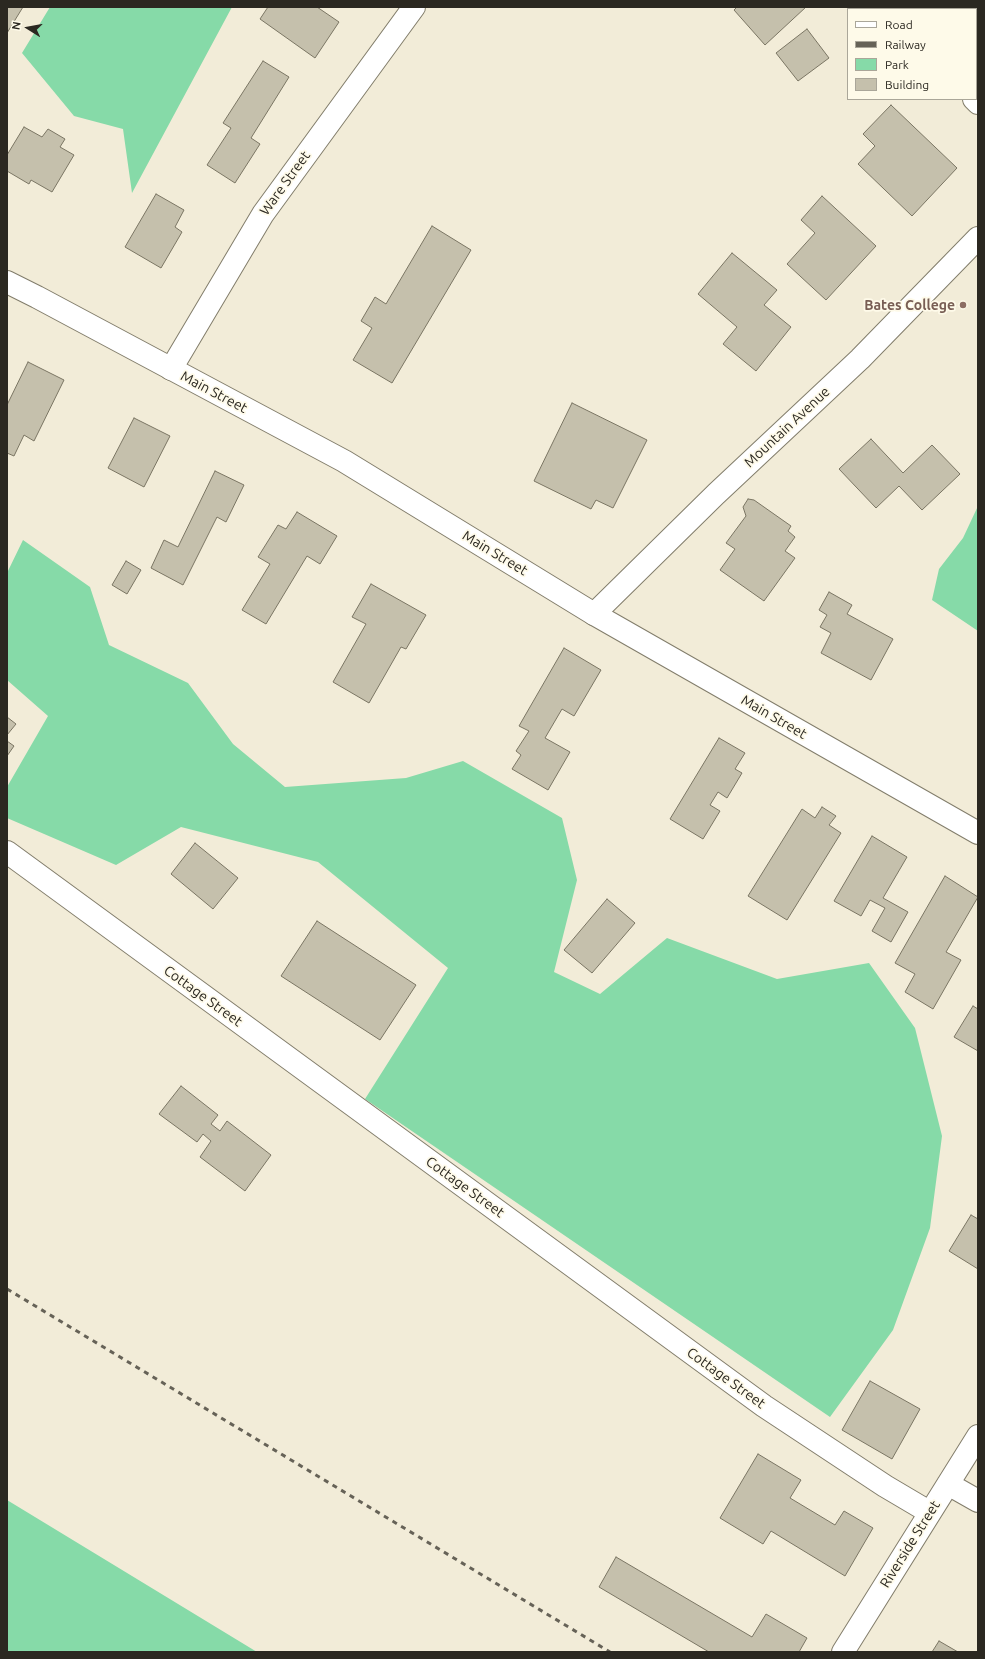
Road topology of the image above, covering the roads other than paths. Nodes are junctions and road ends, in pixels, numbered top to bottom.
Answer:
1 (414, 7) edge
2 (978, 238) edge
3 (7, 282) edge
4 (171, 369) junction
5 (594, 614) junction
6 (978, 833) edge
7 (7, 852) edge
8 (978, 1436) edge
9 (948, 1484) junction
10 (978, 1501) edge
11 (929, 1512) junction
12 (843, 1652) edge

1 - 4 main road, Ware Street
2 - 5 main road, Mountain Avenue
3 - 4 main road, Main Street
4 - 5 main road, Main Street
5 - 6 main road, Main Street
7 - 11 main road, Cottage Street
8 - 9 main road, Riverside Street
9 - 10 main road
9 - 11 main road, Riverside Street
11 - 12 main road, Riverside Street

